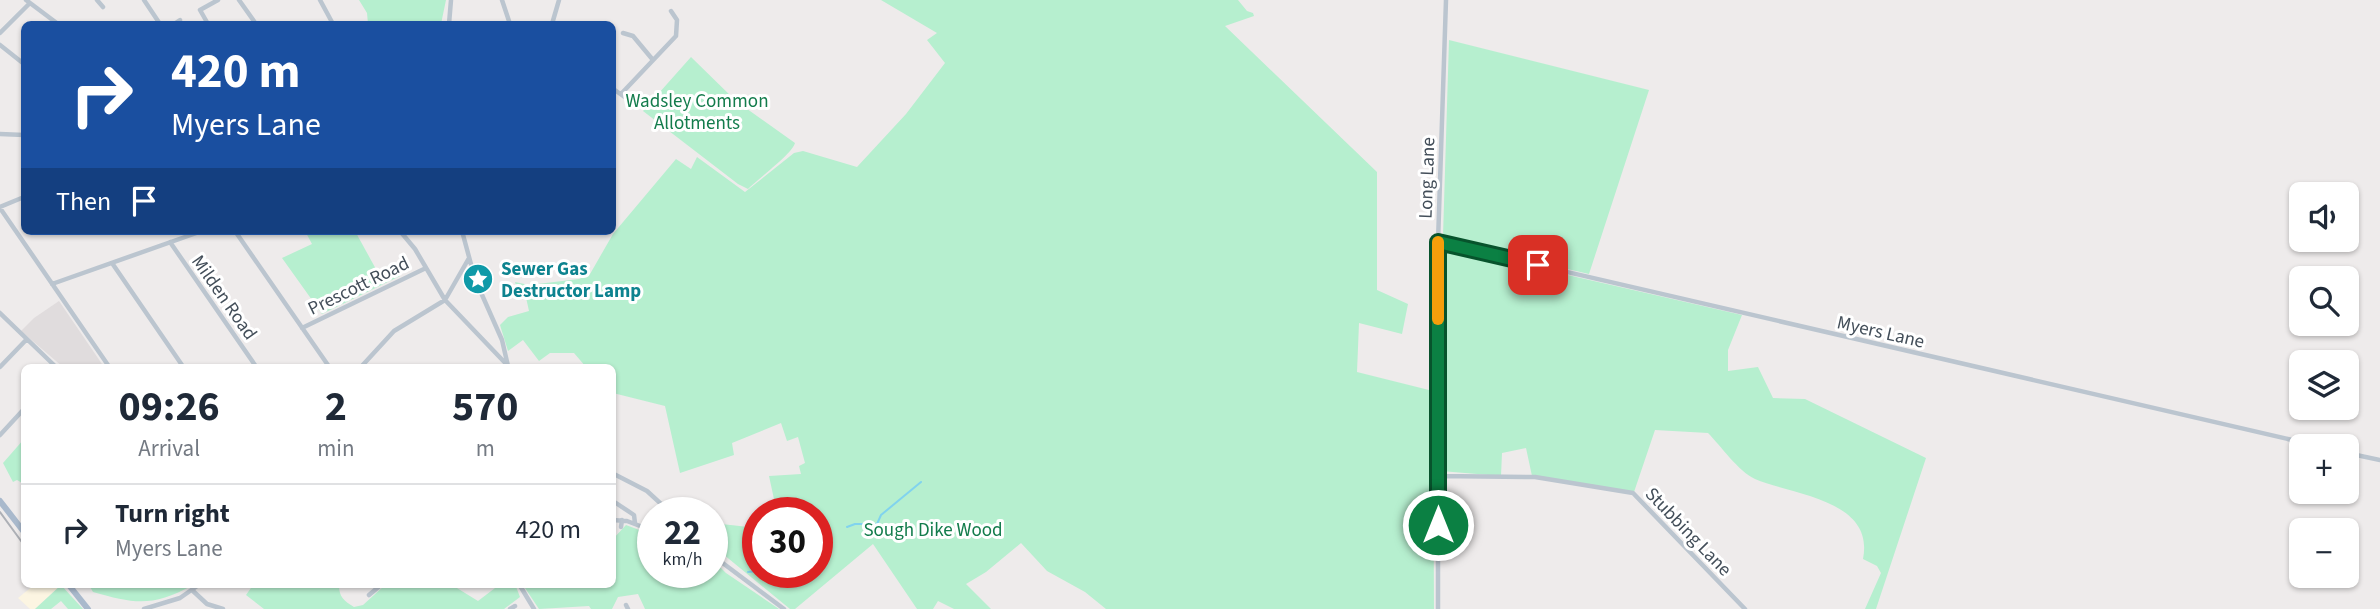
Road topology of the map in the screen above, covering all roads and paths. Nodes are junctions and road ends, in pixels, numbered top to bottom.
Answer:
1 (37, 0) edge
2 (97, 0) edge
3 (144, 0) edge
4 (218, 0) edge
5 (239, 0) edge
6 (320, 0) edge
7 (451, 0) edge
8 (502, 0) edge
9 (559, 0) edge
10 (1446, 0) edge
11 (29, 3) edge
12 (103, 7) dead end
13 (671, 11) dead end
14 (54, 21) edge
15 (158, 21) edge
16 (206, 21) edge
17 (254, 21) edge
18 (331, 21) edge
19 (449, 21) edge
20 (509, 21) edge
21 (553, 21) edge
22 (0, 33) edge
23 (623, 33) dead end
24 (0, 45) edge
25 (653, 60) junction
26 (21, 62) edge
27 (616, 91) edge
28 (0, 134) edge
29 (21, 135) edge
30 (21, 198) edge
31 (0, 208) edge
32 (190, 235) edge
33 (238, 235) edge
34 (403, 235) edge
35 (463, 235) edge
36 (170, 242) junction
37 (1438, 242) junction
38 (469, 258) junction
39 (112, 263) junction
40 (426, 268) junction
41 (52, 284) junction
42 (445, 299) junction
43 (0, 313) edge
44 (302, 328) junction
45 (26, 340) junction
46 (53, 364) edge
47 (107, 364) edge
48 (181, 364) edge
49 (254, 364) edge
50 (327, 364) edge
51 (364, 364) edge
52 (506, 364) edge
53 (509, 364) edge
54 (0, 367) edge
55 (21, 412) edge
56 (0, 435) edge
57 (2289, 439) edge
58 (2359, 456) edge
59 (2380, 460) edge
60 (616, 475) edge
61 (1438, 475) junction
62 (654, 497) edge
63 (0, 500) edge
64 (616, 503) edge
65 (616, 520) edge
66 (622, 520) junction
67 (635, 523) joint
68 (621, 527) dead end
69 (21, 528) edge
70 (728, 567) edge
71 (71, 588) edge
72 (196, 588) edge
73 (377, 588) edge
74 (521, 588) edge
75 (193, 591) junction
76 (369, 595) dead end
77 (88, 609) edge
78 (145, 609) edge
79 (222, 609) edge
80 (534, 609) edge
81 (783, 609) edge
82 (1438, 609) edge
83 (1745, 609) edge

1 - 11 street
2 - 12 street
3 - 15 street
4 - 16 street
5 - 17 street
6 - 18 street
7 - 19 street
8 - 20 street
9 - 21 street
10 - 37 street, Long Lane
11 - 14 street
11 - 22 street
13 - 25 street
23 - 25 street
24 - 26 street
25 - 27 street
28 - 29 street
30 - 31 street
31 - 41 street
32 - 36 street
33 - 44 street
34 - 40 street
35 - 38 street
36 - 39 street
36 - 49 street, Milden Road
37 - 57 street, Myers Lane
37 - 61 street, Long Lane
38 - 42 street
38 - 53 street
39 - 41 street
39 - 48 street
40 - 42 street
40 - 44 street, Prescott Road
41 - 47 street
42 - 51 street
42 - 52 street
43 - 45 street
44 - 50 street
45 - 46 street
45 - 54 street
55 - 56 street
58 - 59 street
60 - 62 street
61 - 82 street, Long Lane
61 - 83 street, Stubbing Lane
63 - 69 main road
64 - 67 street
65 - 66 street
66 - 67 street
66 - 68 street
70 - 81 street
71 - 77 main road
72 - 75 street
73 - 76 street
74 - 80 street
75 - 78 street
75 - 79 street

